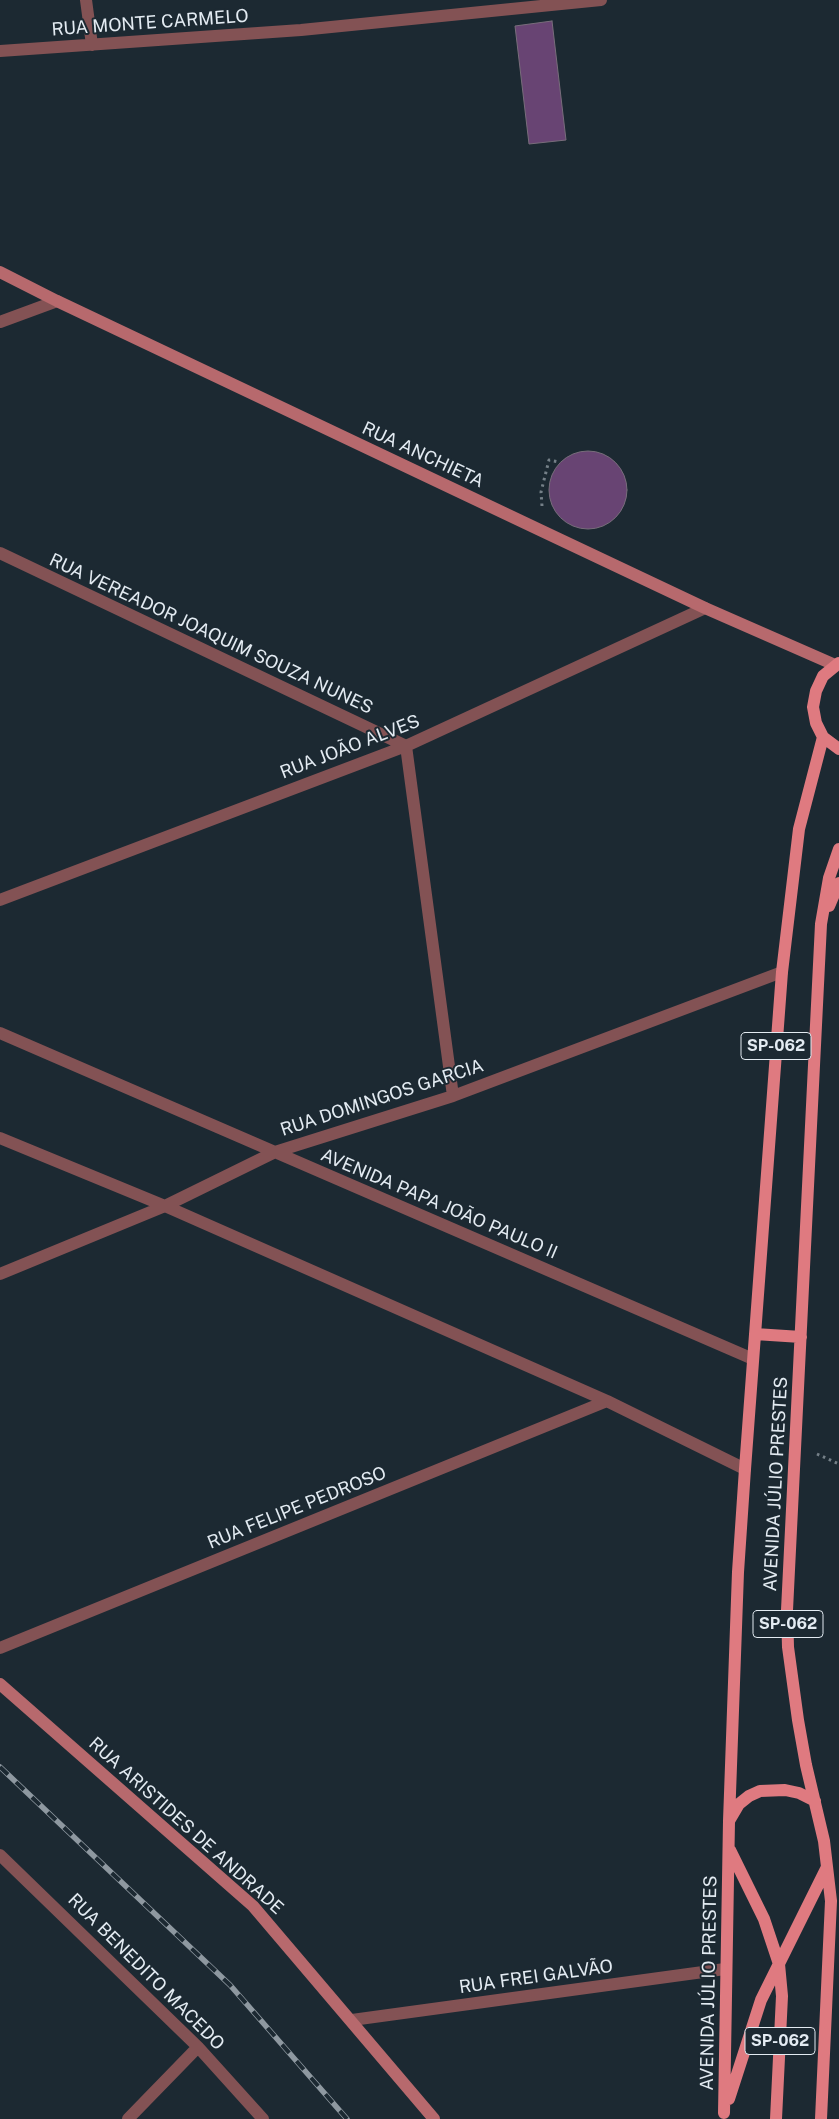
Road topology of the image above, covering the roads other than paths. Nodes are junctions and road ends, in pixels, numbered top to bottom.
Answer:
1 (86, 0) edge
2 (601, 0) edge
3 (92, 45) junction
4 (0, 51) edge
5 (0, 272) edge
6 (57, 301) junction
7 (0, 322) edge
8 (0, 553) edge
9 (705, 608) junction
10 (837, 664) edge
11 (823, 737) junction
12 (406, 746) junction
13 (839, 749) edge
14 (839, 849) edge
15 (839, 883) edge
16 (0, 900) edge
17 (821, 924) junction
18 (782, 972) junction
19 (0, 1033) edge
20 (453, 1096) junction
21 (0, 1138) edge
22 (274, 1152) junction
23 (165, 1206) junction
24 (0, 1274) edge
25 (755, 1334) junction
26 (801, 1337) junction
27 (753, 1358) junction
28 (607, 1401) junction
29 (744, 1469) junction
30 (0, 1648) edge
31 (0, 1684) edge
32 (815, 1801) junction
33 (729, 1821) junction
34 (729, 1847) junction
35 (0, 1855) edge
36 (828, 1867) junction
37 (779, 1964) junction
38 (725, 1969) junction
39 (352, 2020) junction
40 (198, 2047) junction
41 (724, 2116) edge
42 (128, 2119) edge
43 (262, 2119) edge
44 (434, 2119) edge
45 (776, 2119) edge
46 (822, 2119) edge

1 - 3 street
2 - 3 street, RUA MONTE CARMELO
3 - 4 street, RUA MONTE CARMELO
5 - 6 main road, RUA ANCHIETA
6 - 7 street
6 - 9 main road, RUA ANCHIETA
8 - 12 street, RUA VEREADOR JOAQUIM SOUZA NUNES
9 - 10 main road, RUA ANCHIETA
9 - 12 street, RUA JOÃO ALVES
10 - 11 main road
11 - 13 main road
11 - 18 main road, AVENIDA JÚLIO PRESTES / SP-062
12 - 16 street, RUA JOÃO ALVES
12 - 20 street
14 - 17 main road, AVENIDA JÚLIO PRESTES / SP-062
15 - 17 main road
17 - 26 main road, AVENIDA JÚLIO PRESTES / SP-062
18 - 20 street, RUA DOMINGOS GARCIA
18 - 25 main road, AVENIDA JÚLIO PRESTES / SP-062
19 - 22 street, AVENIDA PAPA JOÃO PAULO II
20 - 22 street, RUA DOMINGOS GARCIA
21 - 23 street
22 - 23 street, RUA DOMINGOS GARCIA
22 - 27 street, AVENIDA PAPA JOÃO PAULO II
23 - 24 street, RUA DOMINGOS GARCIA
23 - 28 street
25 - 26 main road
25 - 27 main road, AVENIDA JÚLIO PRESTES / SP-062
26 - 32 main road, AVENIDA JÚLIO PRESTES / SP-062
27 - 29 main road, AVENIDA JÚLIO PRESTES / SP-062
28 - 29 street
28 - 30 street, RUA FELIPE PEDROSO
29 - 33 main road, AVENIDA JÚLIO PRESTES / SP-062
31 - 39 main road, RUA ARISTIDES DE ANDRADE
32 - 33 main road
32 - 36 main road, AVENIDA JÚLIO PRESTES / SP-062
33 - 34 main road, AVENIDA JÚLIO PRESTES / SP-062
34 - 37 main road, AVENIDA JÚLIO PRESTES / SP-062
34 - 38 main road, AVENIDA JÚLIO PRESTES
35 - 40 street, RUA BENEDITO MACEDO
36 - 37 main road
36 - 46 main road, AVENIDA JÚLIO PRESTES / SP-062
37 - 41 main road
37 - 45 main road, AVENIDA JÚLIO PRESTES / SP-062
38 - 39 street, RUA FREI GALVÃO
38 - 41 main road, AVENIDA JÚLIO PRESTES
39 - 44 main road, RUA ARISTIDES DE ANDRADE
40 - 42 street
40 - 43 street, RUA BENEDITO MACEDO

